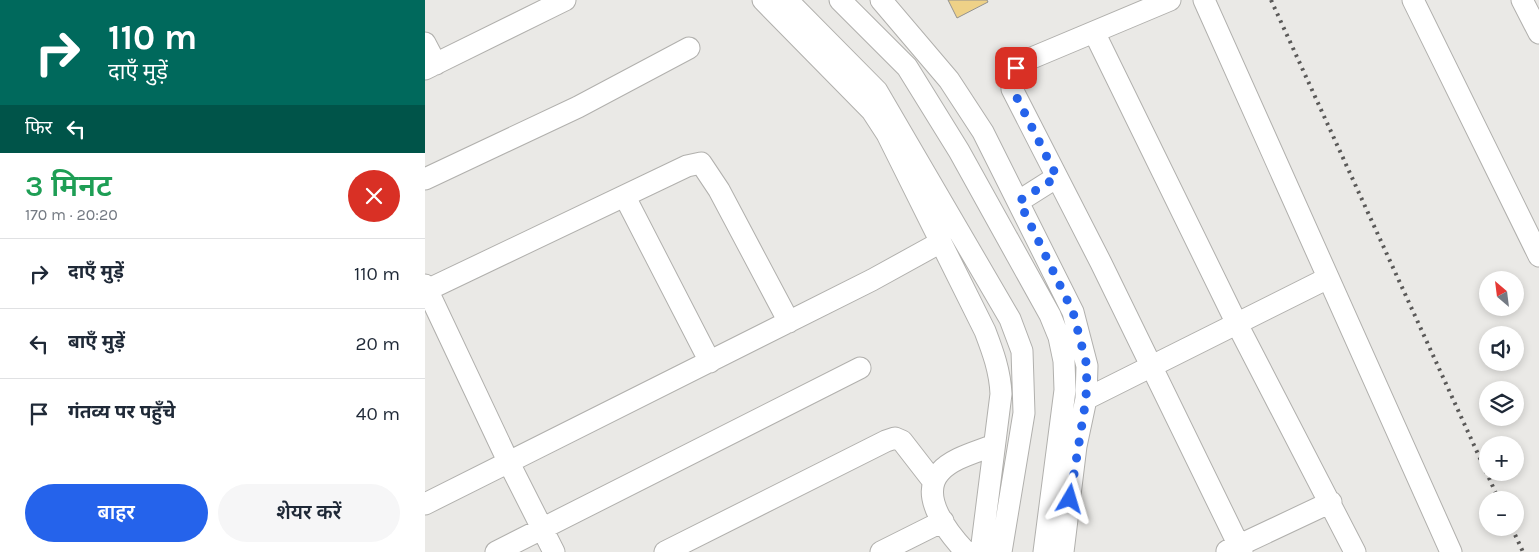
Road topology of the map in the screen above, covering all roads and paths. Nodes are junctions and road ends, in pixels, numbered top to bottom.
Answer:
1 (565, 0) edge
2 (763, 0) edge
3 (787, 0) edge
4 (840, 0) edge
5 (881, 0) edge
6 (1170, 0) edge
7 (1204, 0) edge
8 (1413, 0) edge
9 (1523, 0) edge
10 (1094, 32) junction
11 (1539, 33) edge
12 (425, 43) edge
13 (689, 48) dead end
14 (430, 66) edge
15 (1057, 177) junction
16 (425, 179) edge
17 (625, 197) junction
18 (1019, 201) junction
19 (941, 242) junction
20 (1539, 256) edge
21 (1328, 278) junction
22 (426, 288) edge
23 (789, 322) junction
24 (1237, 324) junction
25 (710, 362) junction
26 (1152, 366) junction
27 (860, 368) dead end
28 (1086, 399) junction
29 (994, 445) junction
30 (508, 460) junction
31 (933, 481) junction
32 (1331, 502) junction
33 (425, 504) edge
34 (943, 521) junction
35 (542, 529) junction
36 (1235, 550) edge
37 (496, 552) edge
38 (554, 552) edge
39 (665, 552) edge
40 (881, 552) edge
41 (966, 552) edge
42 (981, 552) edge
43 (1001, 552) edge
44 (1044, 552) edge
45 (1063, 552) edge
46 (1355, 552) edge
47 (1451, 552) edge

1 - 14 street
2 - 19 street
3 - 43 street
4 - 44 street
5 - 18 street
6 - 10 street
7 - 21 street
8 - 20 street
9 - 11 street
10 - 15 street
10 - 24 street
12 - 14 street
13 - 16 street
15 - 18 street
15 - 26 street
17 - 22 street
17 - 23 street
17 - 25 street
18 - 28 street
19 - 23 street
19 - 29 street
21 - 24 street
21 - 47 street
22 - 30 street
23 - 25 street
24 - 26 street
24 - 32 street
25 - 30 street
26 - 28 street
26 - 36 street
27 - 35 street
28 - 45 street
29 - 31 street
29 - 42 street
30 - 33 street
30 - 35 street
31 - 34 street
31 - 39 street
32 - 36 street
32 - 46 street
34 - 40 street
34 - 41 street
35 - 37 street
35 - 38 street

